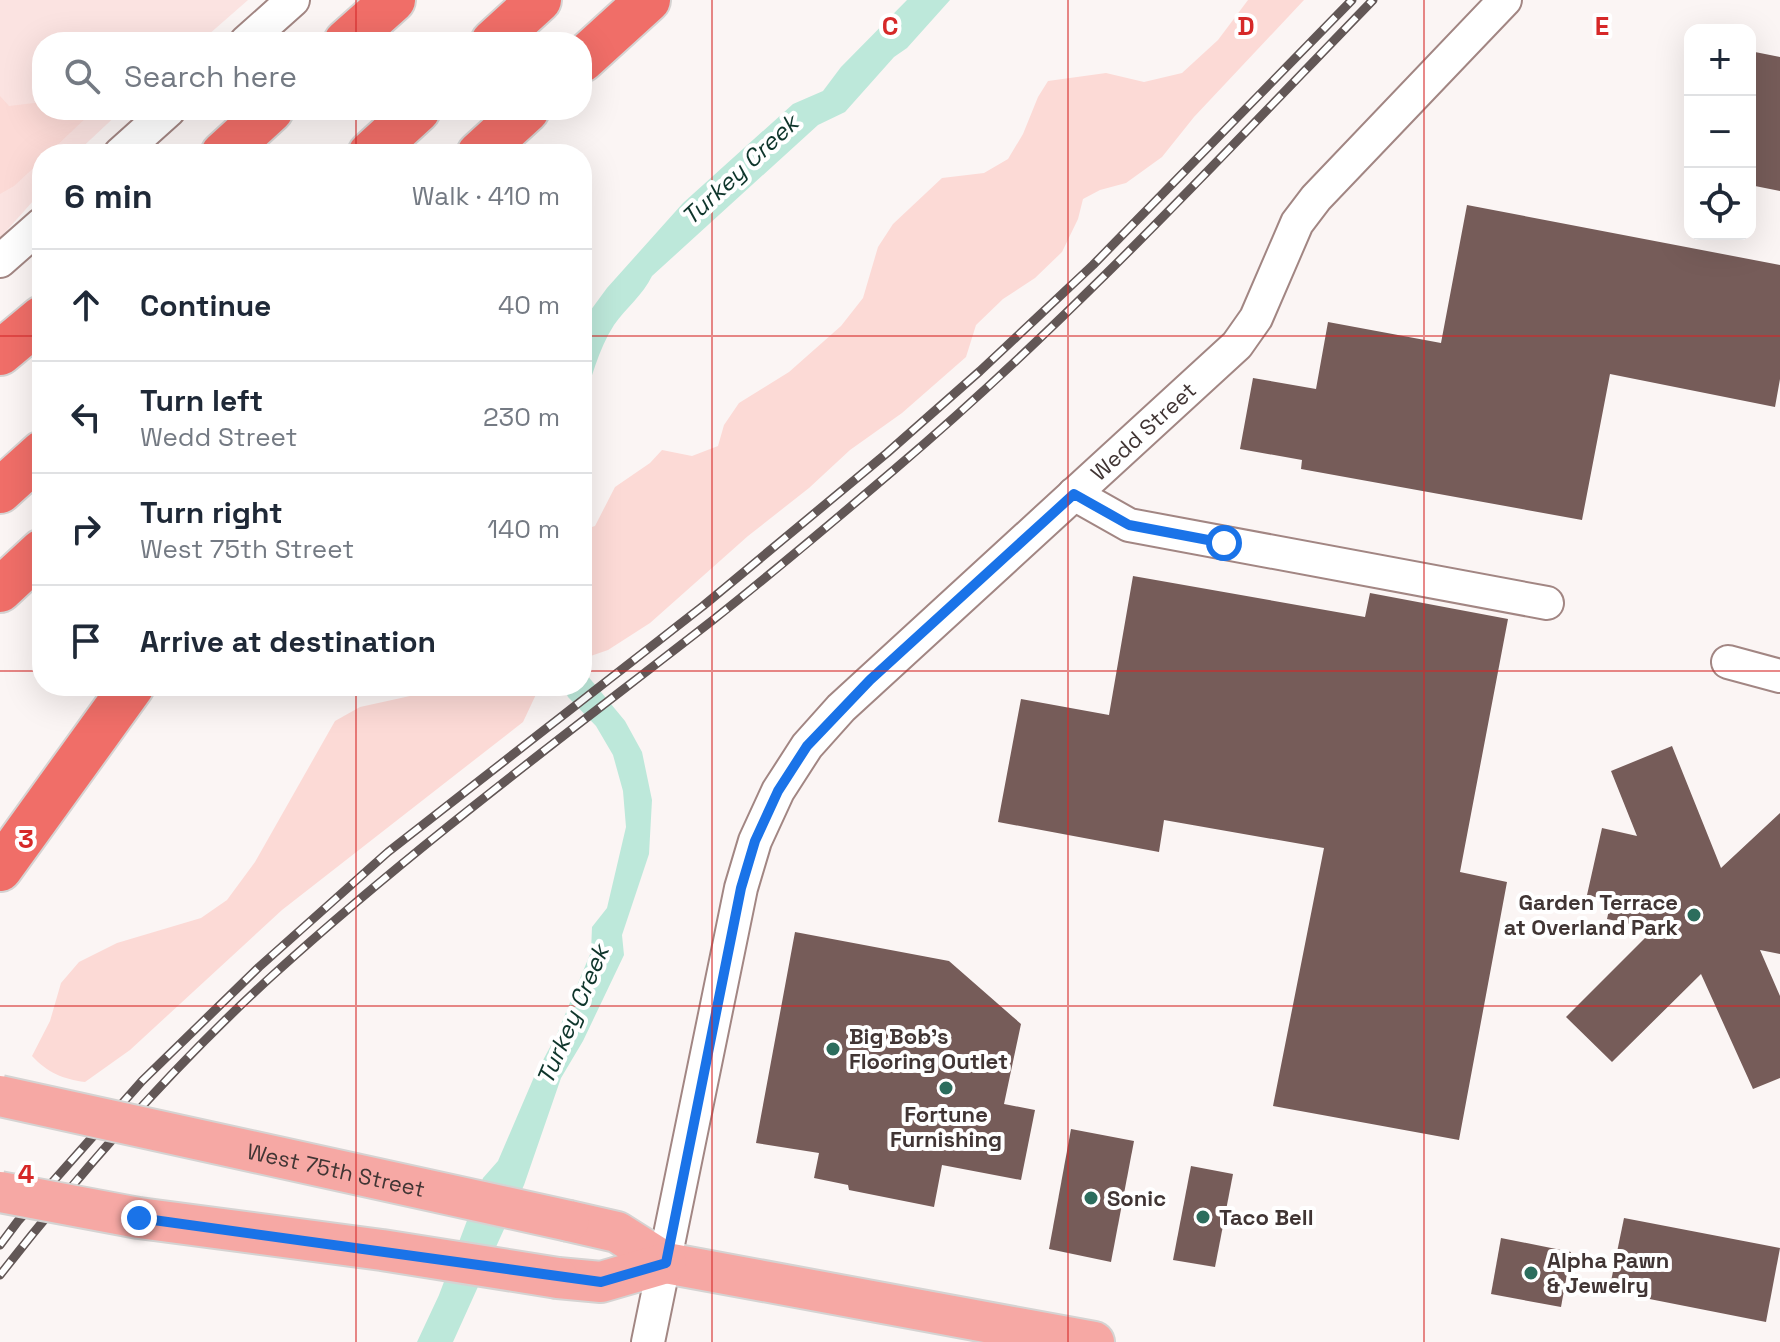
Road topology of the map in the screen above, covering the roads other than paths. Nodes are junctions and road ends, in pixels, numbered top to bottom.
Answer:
1 (293, 0) edge
2 (393, 0) edge
3 (539, 0) edge
4 (648, 0) edge
5 (1505, 0) edge
6 (257, 32) edge
7 (357, 32) edge
8 (504, 32) edge
9 (592, 51) edge
10 (158, 120) edge
11 (260, 120) edge
12 (407, 120) edge
13 (517, 120) edge
14 (522, 120) edge
15 (131, 144) edge
16 (234, 144) edge
17 (381, 144) edge
18 (490, 144) edge
19 (506, 144) edge
20 (32, 233) edge
21 (0, 261) edge
22 (32, 326) edge
23 (0, 353) edge
24 (32, 462) edge
25 (0, 491) edge
26 (1074, 494) junction
27 (32, 560) edge
28 (0, 590) edge
29 (1547, 603) dead end
30 (1728, 662) dead end
31 (1780, 676) edge
32 (125, 696) edge
33 (0, 869) edge
34 (0, 1096) edge
35 (0, 1192) edge
36 (666, 1263) junction
37 (648, 1342) edge
38 (1094, 1342) edge

1 - 6 street
2 - 7 highway
3 - 8 highway
4 - 9 highway
5 - 26 street, Wedd Street
10 - 15 street
11 - 16 highway
12 - 17 highway
13 - 18 highway
14 - 19 highway
20 - 21 street
22 - 23 highway
24 - 25 highway
26 - 29 street
26 - 36 street, Wedd Street
27 - 28 highway
30 - 31 street
32 - 33 highway
34 - 36 main road, West 75th Street, bridge
35 - 36 main road, West 75th Street, bridge
36 - 37 street, Wedd Street
36 - 38 main road, West 75th Street

